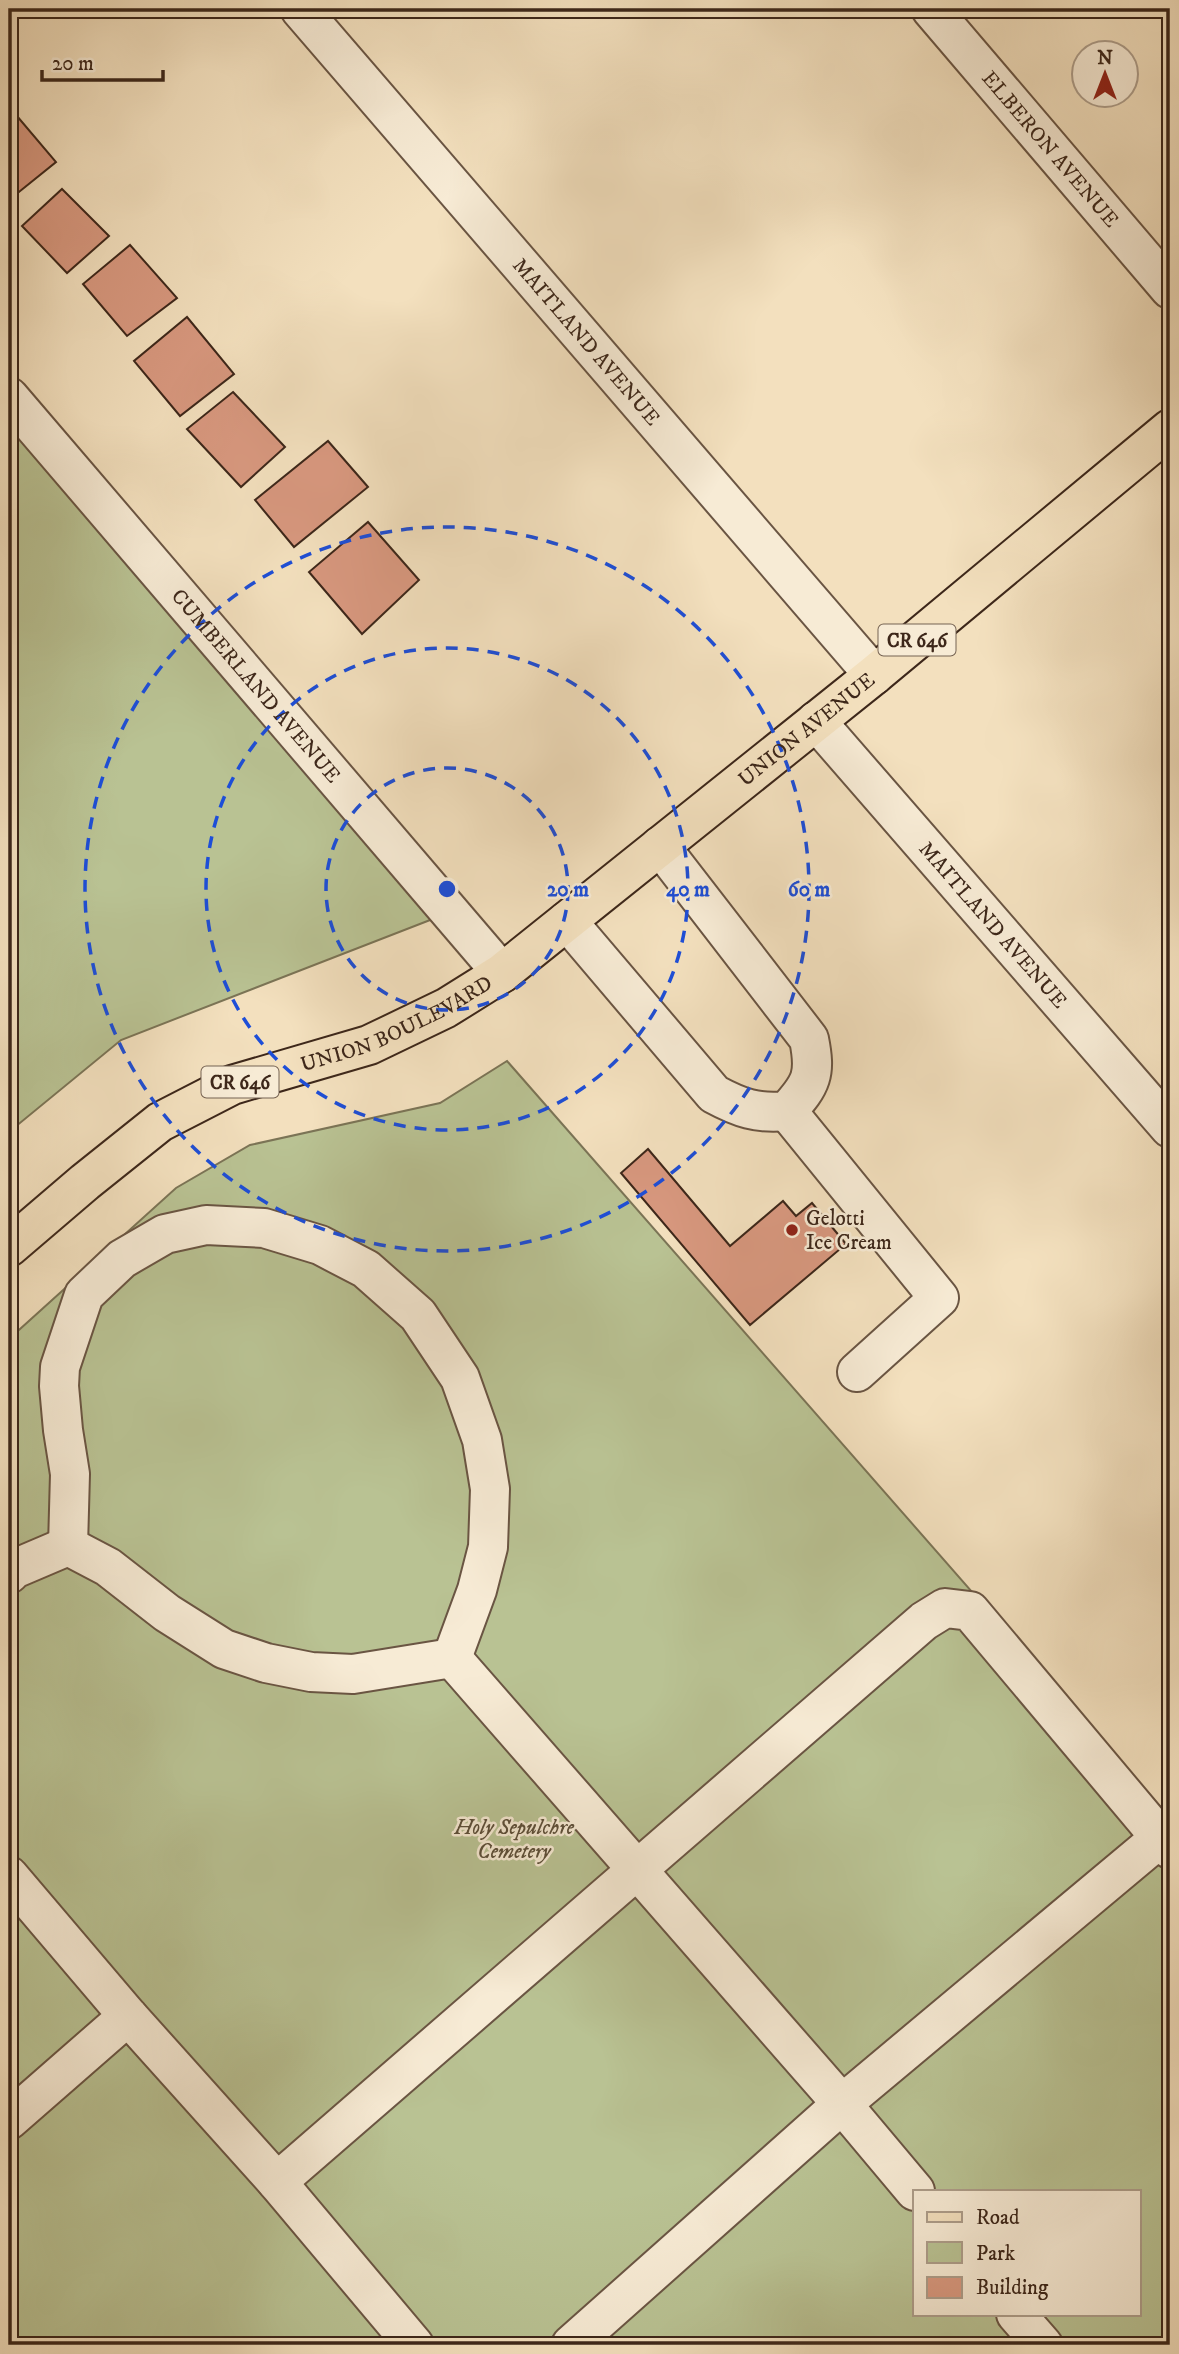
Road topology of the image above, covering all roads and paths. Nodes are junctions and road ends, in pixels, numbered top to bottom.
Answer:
1 (300, 9) edge
2 (931, 9) edge
3 (1170, 289) edge
4 (9, 397) edge
5 (1170, 429) edge
6 (874, 675) junction
7 (816, 722) junction
8 (660, 846) junction
9 (567, 920) junction
10 (502, 973) junction
11 (788, 1111) junction
12 (1170, 1128) edge
13 (9, 1247) edge
14 (857, 1372) dead end
15 (68, 1546) junction
16 (9, 1574) edge
17 (452, 1658) junction
18 (1165, 1843) edge
19 (638, 1870) junction
20 (9, 1875) edge
21 (128, 2016) junction
22 (842, 2104) junction
23 (9, 2120) edge
24 (277, 2182) junction
25 (913, 2190) edge
26 (1018, 2316) edge
27 (414, 2345) edge
28 (571, 2345) edge
29 (1043, 2345) edge

1 - 6 street, MAITLAND AVENUE
2 - 3 street, ELBERON AVENUE
4 - 10 street, CUMBERLAND AVENUE
5 - 6 main road, UNION AVENUE / CR 646
6 - 7 main road, UNION AVENUE / CR 646
7 - 8 main road, UNION AVENUE / CR 646
7 - 12 street, MAITLAND AVENUE
8 - 9 main road, UNION AVENUE / CR 646
8 - 11 street
9 - 10 main road, UNION AVENUE / CR 646
9 - 11 street
10 - 13 main road, UNION BOULEVARD / CR 646
11 - 14 street
15 - 16 street
15 - 17 street
15 - 17 street
17 - 19 street
18 - 19 street
18 - 22 street
19 - 22 street
19 - 24 street
20 - 21 street
21 - 23 street
21 - 24 street
22 - 25 street
22 - 28 street
24 - 27 street
26 - 29 street

